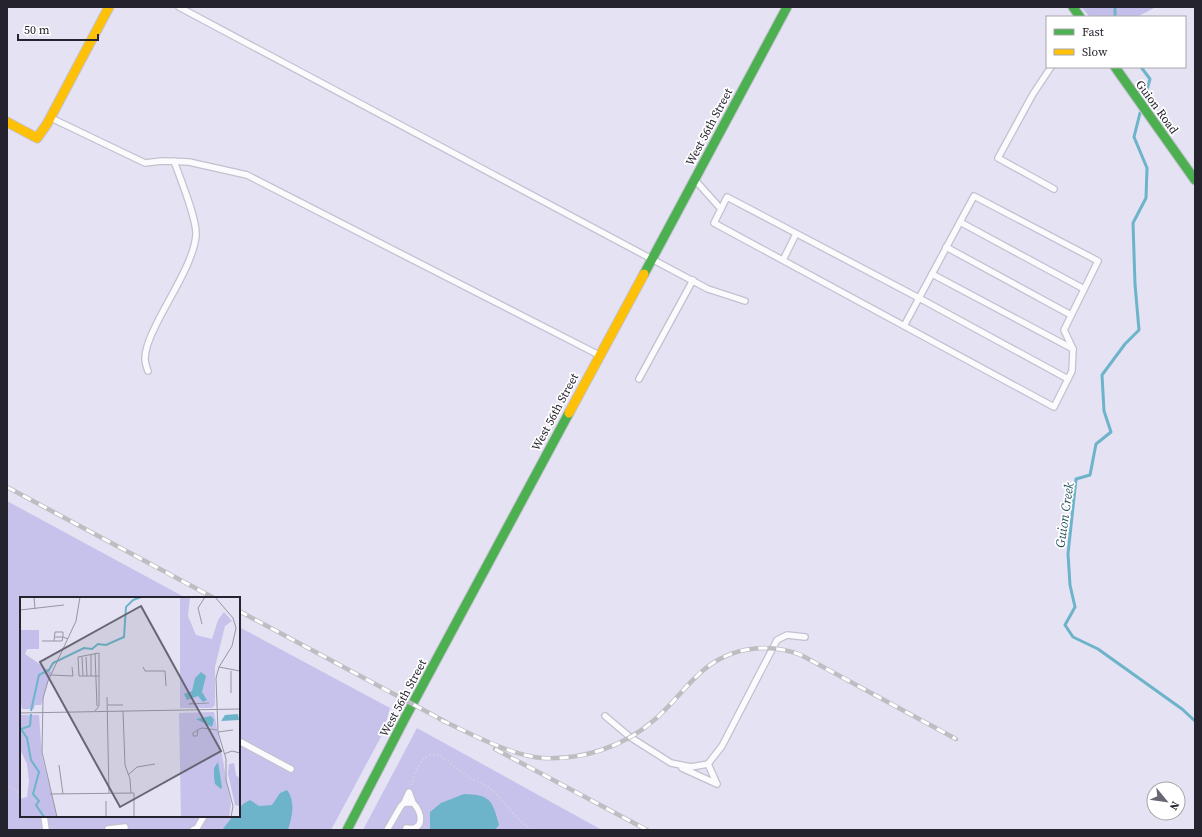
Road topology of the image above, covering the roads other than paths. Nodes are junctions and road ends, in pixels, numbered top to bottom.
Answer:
1 (109, 7) edge
2 (179, 7) edge
3 (787, 7) edge
4 (1073, 7) edge
5 (1079, 16) edge
6 (1050, 68) edge
7 (1116, 68) edge
8 (50, 118) junction
9 (7, 122) edge
10 (174, 161) junction
11 (695, 179) junction
12 (1195, 180) edge
13 (1054, 188) dead end
14 (721, 209) junction
15 (960, 222) junction
16 (796, 234) junction
17 (946, 247) junction
18 (651, 258) junction
19 (783, 260) junction
20 (932, 274) junction
21 (692, 280) junction
22 (1084, 289) junction
23 (919, 298) junction
24 (745, 301) dead end
25 (1072, 315) junction
26 (904, 326) junction
27 (1073, 349) junction
28 (599, 355) junction
29 (148, 371) dead end
30 (639, 379) dead end
31 (1068, 379) junction
32 (806, 637) dead end
33 (605, 716) dead end
34 (240, 742) edge
35 (671, 763) junction
36 (708, 764) junction
37 (291, 769) dead end
38 (404, 803) junction
39 (413, 803) junction
40 (44, 817) edge
41 (203, 817) edge
42 (125, 827) dead end
43 (406, 828) dead end
44 (108, 829) edge
45 (46, 830) edge
46 (193, 830) edge
47 (347, 830) edge
48 (387, 830) edge

1 - 8 main road
2 - 18 lane
3 - 11 main road, West 56th Street
4 - 5 main road
6 - 13 lane
7 - 12 main road, Guion Road
8 - 9 main road
8 - 10 lane
10 - 28 lane
10 - 29 lane
11 - 14 lane
11 - 18 main road, West 56th Street
14 - 16 lane
14 - 19 lane
15 - 17 lane
15 - 22 lane
15 - 22 lane
16 - 19 lane
16 - 23 lane
17 - 20 lane
17 - 25 lane
18 - 21 lane
18 - 28 main road, West 56th Street
19 - 26 lane
20 - 23 lane
20 - 27 lane
21 - 24 lane
21 - 30 lane
22 - 25 lane
23 - 26 lane
23 - 31 lane
25 - 27 lane
26 - 31 lane
27 - 31 lane
28 - 47 main road, West 56th Street
32 - 36 lane
33 - 35 lane
34 - 37 lane
35 - 36 lane
35 - 36 lane
38 - 39 lane
38 - 39 lane
38 - 48 lane
39 - 43 lane
40 - 45 lane
41 - 46 lane
42 - 44 lane

